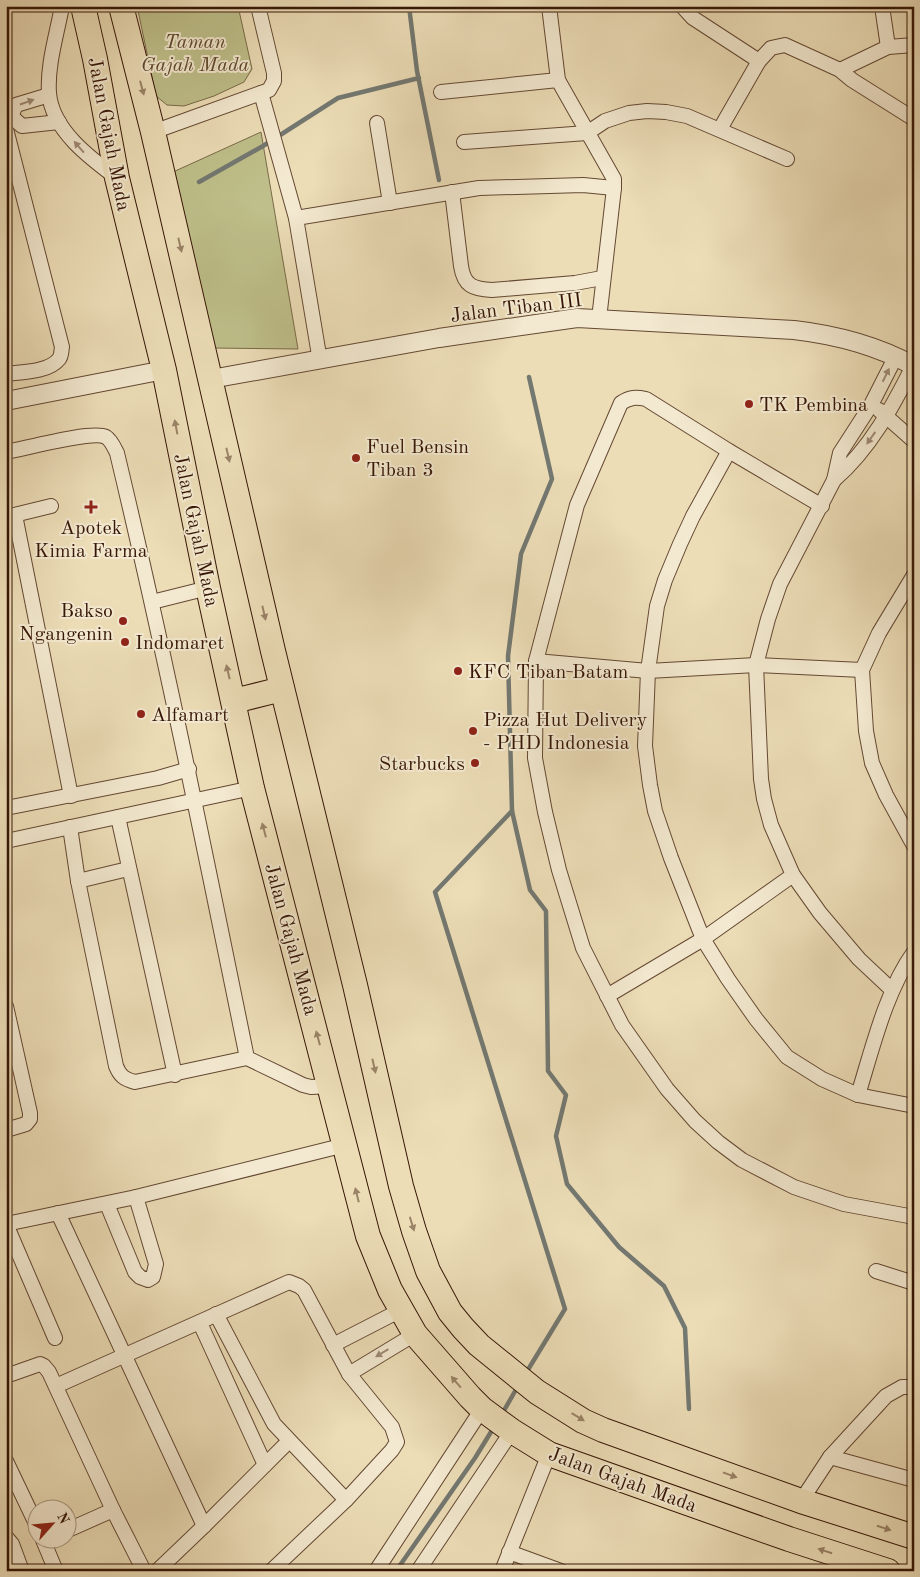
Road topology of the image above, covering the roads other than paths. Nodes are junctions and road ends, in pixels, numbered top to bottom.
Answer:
1 (62, 6) edge
2 (83, 6) edge
3 (121, 6) edge
4 (258, 6) edge
5 (549, 6) edge
6 (682, 6) edge
7 (882, 6) edge
8 (914, 45) edge
9 (888, 47) junction
10 (131, 49) junction
11 (95, 59) junction
12 (759, 60) junction
13 (840, 70) junction
14 (558, 80) junction
15 (440, 92) dead end
16 (261, 93) junction
17 (49, 95) junction
18 (914, 119) edge
19 (8, 120) edge
20 (59, 122) junction
21 (377, 123) dead end
22 (720, 129) junction
23 (154, 132) junction
24 (587, 133) junction
25 (464, 142) dead end
26 (787, 159) dead end
27 (117, 178) junction
28 (614, 188) junction
29 (452, 192) junction
30 (390, 203) junction
31 (296, 218) junction
32 (602, 278) junction
33 (599, 319) junction
34 (896, 356) junction
35 (320, 360) junction
36 (914, 365) edge
37 (164, 370) junction
38 (6, 374) edge
39 (211, 379) junction
40 (6, 401) edge
41 (872, 405) junction
42 (887, 415) junction
43 (914, 441) edge
44 (729, 451) junction
45 (6, 452) edge
46 (834, 480) junction
47 (51, 506) dead end
48 (822, 506) junction
49 (10, 516) edge
50 (914, 574) edge
51 (208, 588) junction
52 (152, 602) junction
53 (536, 661) junction
54 (756, 665) junction
55 (862, 670) junction
56 (648, 671) junction
57 (282, 689) junction
58 (234, 701) junction
59 (189, 769) junction
60 (252, 788) junction
61 (71, 796) junction
62 (195, 800) junction
63 (6, 808) edge
64 (118, 817) junction
65 (70, 827) junction
66 (6, 841) edge
67 (914, 846) edge
68 (128, 869) junction
69 (793, 875) junction
70 (78, 881) junction
71 (703, 940) junction
72 (914, 952) edge
73 (892, 990) junction
74 (606, 996) junction
75 (6, 1006) edge
76 (247, 1058) junction
77 (175, 1074) junction
78 (330, 1086) junction
79 (858, 1095) junction
80 (914, 1106) edge
81 (6, 1130) edge
82 (345, 1144) junction
83 (136, 1197) junction
84 (107, 1204) junction
85 (58, 1213) junction
86 (914, 1217) edge
87 (6, 1224) edge
88 (876, 1271) dead end
89 (914, 1284) edge
90 (401, 1310) junction
91 (216, 1314) junction
92 (200, 1323) junction
93 (415, 1334) junction
94 (55, 1338) dead end
95 (334, 1345) junction
96 (124, 1356) junction
97 (349, 1374) junction
98 (6, 1376) edge
99 (56, 1386) junction
100 (914, 1387) edge
101 (499, 1421) junction
102 (289, 1441) junction
103 (549, 1454) junction
104 (830, 1456) junction
105 (6, 1461) edge
106 (265, 1465) junction
107 (914, 1480) edge
108 (346, 1500) junction
109 (801, 1501) junction
110 (28, 1506) edge
111 (113, 1510) junction
112 (78, 1526) edge
113 (204, 1526) junction
114 (6, 1537) edge
115 (914, 1537) edge
116 (48, 1550) edge
117 (509, 1552) junction
118 (22, 1571) edge
119 (56, 1571) edge
120 (144, 1571) edge
121 (157, 1571) edge
122 (271, 1571) edge
123 (376, 1571) edge
124 (418, 1571) edge
125 (502, 1571) edge
126 (561, 1571) edge
127 (888, 1571) edge

1 - 17 street
2 - 11 highway, Jalan Gajah Mada
3 - 10 highway, Jalan Gajah Mada
4 - 16 street
5 - 14 street
6 - 12 street
7 - 9 street
8 - 9 street
9 - 13 street
10 - 11 highway
10 -> 23 highway, Jalan Gajah Mada
11 - 27 highway, Jalan Gajah Mada
12 - 13 street
12 - 22 street
13 - 18 street
14 - 15 street
14 - 24 street
16 - 23 street
16 - 31 street
19 -> 17 street
17 - 20 street
19 - 20 street
19 - 38 street
27 -> 20 street
21 - 30 street
22 - 24 street
22 - 26 street
23 -> 39 highway, Jalan Gajah Mada
24 - 25 street
24 - 28 street
27 - 37 highway, Jalan Gajah Mada
28 - 29 street
28 - 32 street
29 - 30 street
29 - 32 street
30 - 31 street
31 - 35 street
32 - 33 street
33 - 34 street, Jalan Tiban III
33 - 35 street, Jalan Tiban III
34 - 36 street, Jalan Tiban III
41 -> 34 street
35 - 39 street, Jalan Tiban III
36 - 42 street
37 - 40 street
51 -> 37 highway, Jalan Gajah Mada
39 -> 57 highway, Jalan Gajah Mada
41 - 42 street
41 - 46 street
42 - 43 street
42 -> 46 street
44 - 48 street
44 - 53 street
44 - 56 street
45 - 52 street
46 - 48 street
47 - 49 street
48 - 54 street
49 - 61 street
50 - 55 street
51 - 52 street
58 -> 51 highway, Jalan Gajah Mada
52 - 59 street
53 - 56 street
53 - 74 street
54 - 55 street
54 - 56 street
54 - 69 street
55 - 67 street
56 - 71 street
57 - 58 highway
57 -> 109 highway, Jalan Gajah Mada
58 - 60 highway, Jalan Gajah Mada
59 - 61 street
59 - 62 street
60 - 62 street
78 -> 60 highway, Jalan Gajah Mada
61 - 63 street
62 - 64 street
62 - 76 street
64 - 65 street
64 - 68 street
65 - 66 street
65 - 70 street
68 - 70 street
68 - 77 street
69 - 71 street
69 - 73 street
70 - 77 street
71 - 74 street
71 - 79 street
72 - 73 street
73 - 79 street
74 - 86 street
75 - 81 street
76 - 77 street
76 - 78 street
78 - 82 highway, Jalan Gajah Mada
79 - 80 street
82 - 83 street
90 -> 82 highway, Jalan Gajah Mada
83 - 84 street
83 - 84 street
84 - 85 street
85 - 87 street
85 - 96 street
87 - 94 street
88 - 89 street
90 - 93 highway, Jalan Gajah Mada
90 - 95 street
91 - 92 street
91 - 95 street
91 - 102 street
92 - 96 street
92 - 106 street
93 -> 97 street
101 -> 93 highway, Jalan Gajah Mada
95 - 97 street
96 - 99 street
96 - 113 street
97 - 108 street
98 - 99 street
99 - 111 street
100 - 104 street
101 - 103 highway, Jalan Gajah Mada
101 - 123 street
101 - 124 street
102 - 106 street
102 - 108 street
103 - 117 street
127 -> 103 highway, Jalan Gajah Mada
104 - 107 street
104 - 109 street
105 - 110 street
106 - 113 street
108 - 122 street
109 -> 115 highway, Jalan Gajah Mada
111 - 112 street
111 - 120 street
113 - 121 street
114 - 118 street
116 - 119 street
117 - 125 street
117 - 126 street

